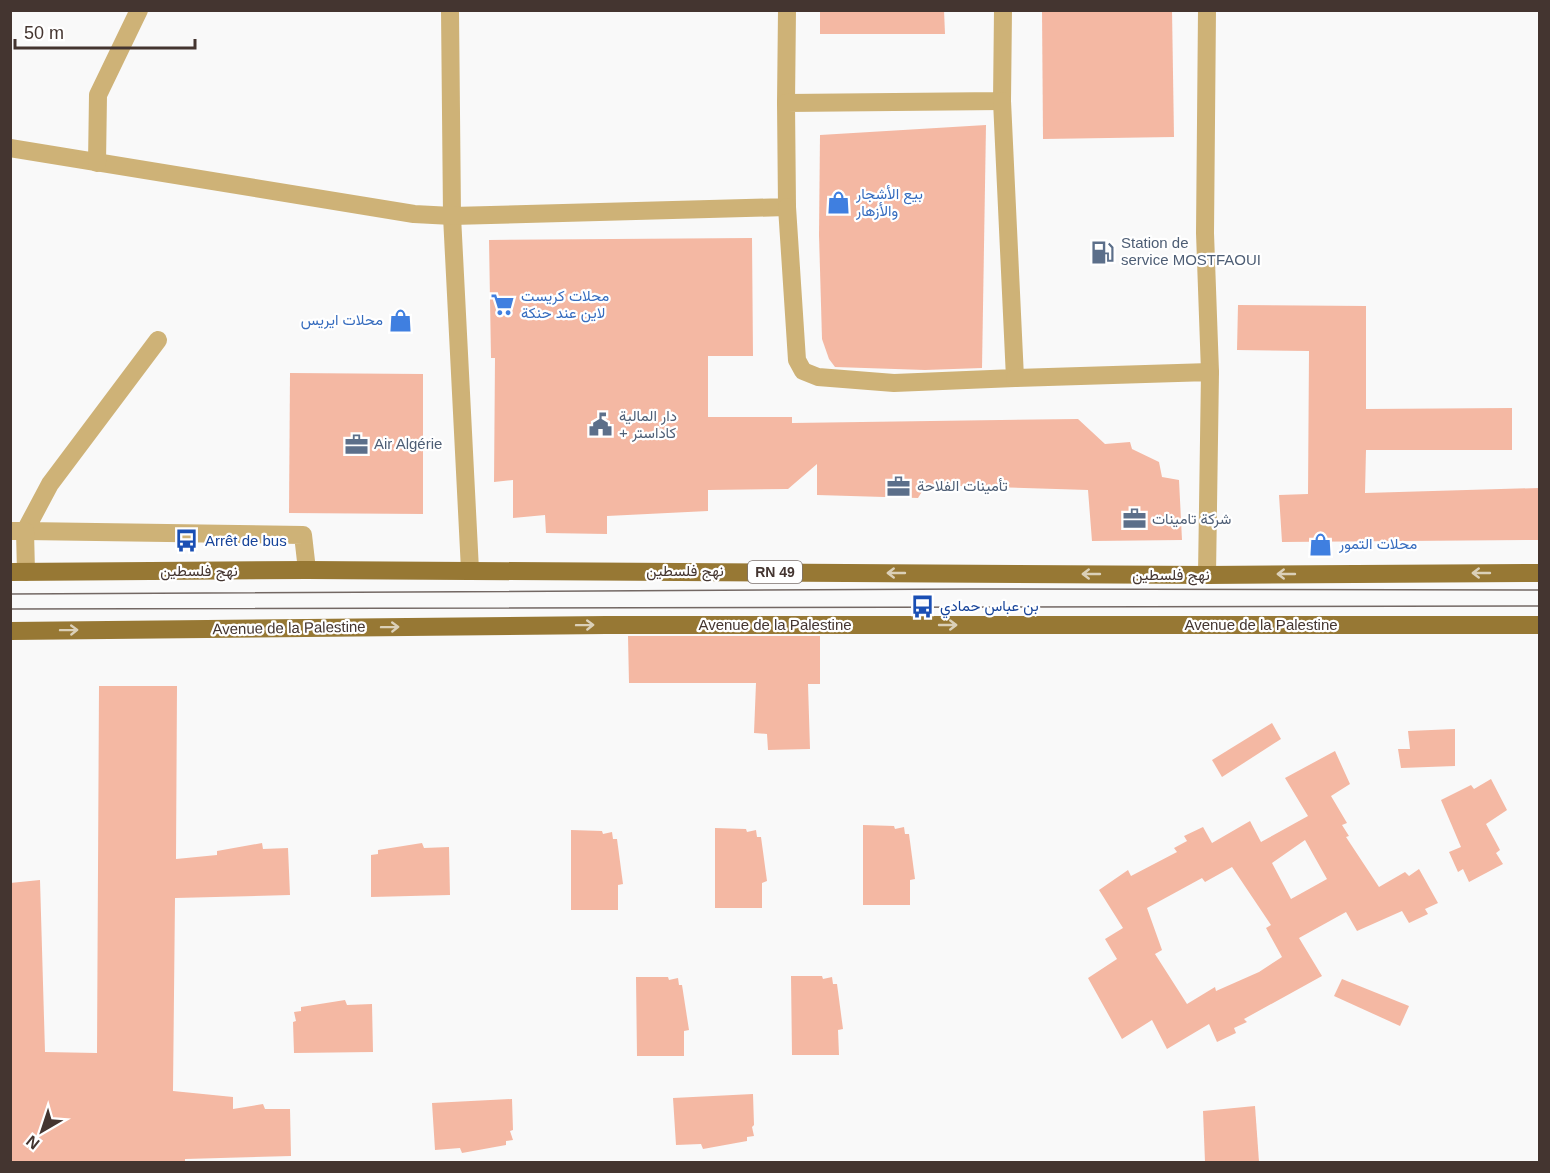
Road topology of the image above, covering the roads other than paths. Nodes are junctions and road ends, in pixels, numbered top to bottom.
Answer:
1 (139, 10) edge
2 (450, 10) edge
3 (787, 10) edge
4 (1003, 10) edge
5 (1207, 10) edge
6 (1002, 101) junction
7 (786, 103) junction
8 (10, 148) edge
9 (97, 163) junction
10 (787, 207) junction
11 (452, 216) junction
12 (158, 340) dead end
13 (1210, 372) junction
14 (1015, 378) junction
15 (18, 531) edge
16 (307, 570) junction
17 (470, 570) junction
18 (18, 572) edge
19 (1539, 573) edge
20 (1208, 575) junction
21 (1539, 625) edge
22 (10, 631) edge

1 - 9 street
2 - 11 street
3 - 7 street
4 - 6 street
5 - 13 street
6 - 7 street
6 - 14 street
7 - 10 street
8 - 9 street
9 - 11 street
10 - 11 street
10 - 14 street
11 - 17 street
12 - 15 street
13 - 14 street
13 - 20 street
15 - 16 street
15 - 18 street
16 - 17 main road, نهج فلسطين / RN 49
16 - 18 main road, نهج فلسطين / RN 49
20 -> 17 main road, نهج فلسطين / RN 49
19 -> 20 main road, نهج فلسطين / RN 49
22 -> 21 main road, Avenue de la Palestine

